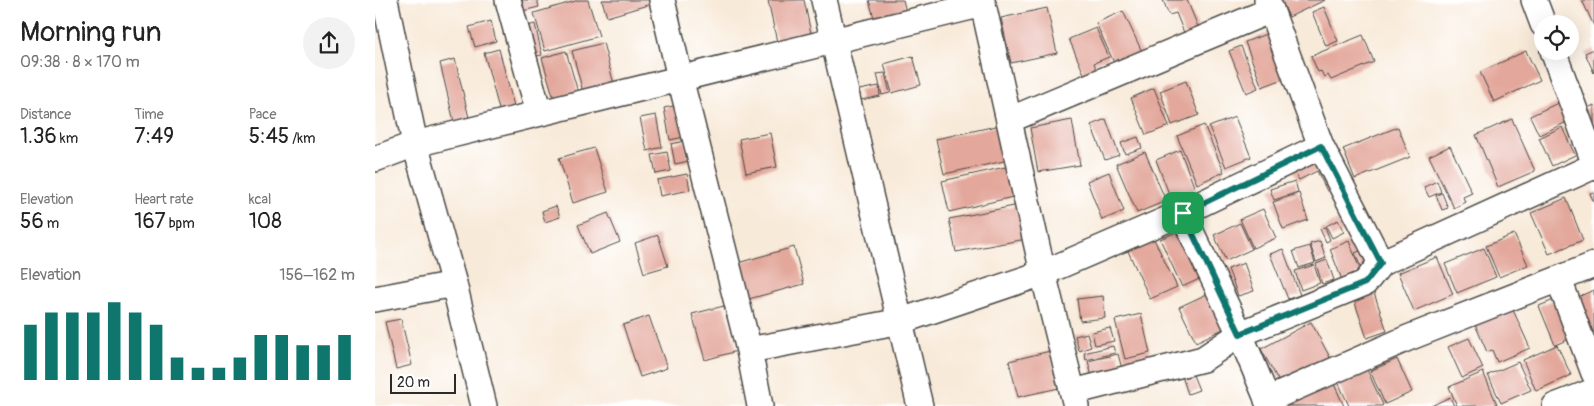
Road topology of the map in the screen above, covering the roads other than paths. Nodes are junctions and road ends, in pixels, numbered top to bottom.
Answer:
1 (385, 0) edge
2 (508, 0) edge
3 (662, 0) edge
4 (824, 0) edge
5 (1534, 0) edge
6 (982, 2) edge
7 (1269, 5) edge
8 (1540, 15) edge
9 (833, 40) junction
10 (1556, 60) edge
11 (680, 78) junction
12 (539, 113) junction
13 (1009, 120) junction
14 (415, 144) junction
15 (1321, 146) junction
16 (375, 159) edge
17 (1594, 162) edge
18 (1594, 166) edge
19 (1183, 213) junction
20 (1381, 263) junction
21 (1594, 265) edge
22 (1043, 273) junction
23 (1559, 280) junction
24 (454, 284) junction
25 (375, 299) edge
26 (901, 321) junction
27 (1240, 334) junction
28 (749, 350) junction
29 (1594, 373) edge
30 (1594, 391) edge
31 (1075, 399) edge
32 (1269, 403) edge
33 (485, 406) edge
34 (760, 406) edge
35 (921, 406) edge
36 (1555, 406) edge

1 - 14 street
2 - 12 street
3 - 11 street
4 - 9 street
5 - 8 street
6 - 9 street
6 - 13 street
7 - 13 street
7 - 15 street
9 - 11 street
9 - 26 street
10 - 17 street
11 - 12 street
11 - 28 street
12 - 14 street
13 - 22 street
14 - 16 street
14 - 24 street
15 - 19 street
15 - 20 street
18 - 20 street
19 - 22 street
19 - 27 street
20 - 27 street
21 - 23 street
22 - 26 street
22 - 31 street
23 - 29 street
23 - 32 street
24 - 25 street
24 - 33 street
26 - 28 street
26 - 35 street
27 - 31 street
27 - 32 street
28 - 34 street
30 - 36 street

